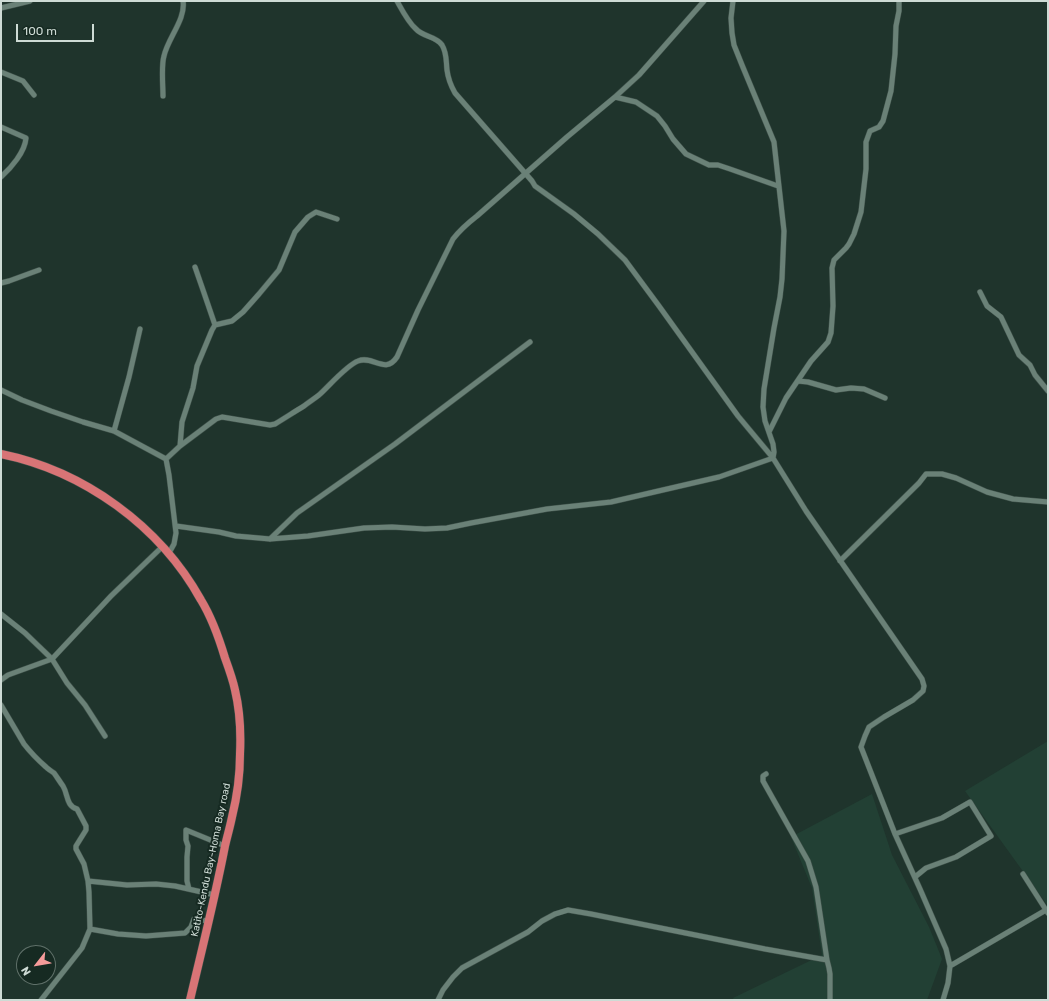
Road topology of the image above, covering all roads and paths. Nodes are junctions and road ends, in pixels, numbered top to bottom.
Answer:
1 (30, 1) edge
2 (183, 1) edge
3 (396, 1) edge
4 (704, 1) edge
5 (733, 1) edge
6 (898, 1) edge
7 (1, 8) edge
8 (1, 72) edge
9 (34, 95) dead end
10 (164, 96) dead end
11 (615, 97) junction
12 (1, 127) edge
13 (525, 173) junction
14 (1, 177) edge
15 (778, 186) junction
16 (337, 219) dead end
17 (195, 267) dead end
18 (39, 270) dead end
19 (1, 283) edge
20 (980, 292) dead end
21 (215, 325) junction
22 (140, 329) dead end
23 (530, 342) dead end
24 (798, 381) junction
25 (1, 390) edge
26 (1048, 391) edge
27 (885, 398) dead end
28 (114, 431) junction
29 (769, 432) junction
30 (180, 446) junction
31 (1, 454) edge
32 (773, 458) junction
33 (166, 459) junction
34 (1048, 502) edge
35 (176, 526) junction
36 (270, 539) junction
37 (163, 546) junction
38 (169, 553) junction
39 (840, 561) junction
40 (1, 614) edge
41 (52, 658) junction
42 (1, 680) edge
43 (1, 705) edge
44 (105, 736) dead end
45 (766, 774) dead end
46 (895, 834) junction
47 (225, 846) junction
48 (1023, 874) dead end
49 (915, 877) junction
50 (88, 881) junction
51 (189, 889) junction
52 (215, 895) junction
53 (1047, 912) edge
54 (208, 921) junction
55 (90, 929) junction
56 (827, 960) junction
57 (950, 966) junction
58 (830, 993) junction
59 (41, 1000) edge
60 (190, 1000) edge
61 (438, 1000) edge
62 (826, 1000) edge
63 (830, 1000) edge
64 (943, 1000) edge

1 - 7 street
2 - 10 street
3 - 13 street
4 - 11 street
5 - 15 street
6 - 24 street
8 - 9 street
11 - 13 street
11 - 15 street
12 - 14 street
13 - 30 street
13 - 32 street
15 - 29 street
16 - 21 street
17 - 21 street
18 - 19 street
20 - 26 street
21 - 30 street
22 - 28 street
23 - 36 street
24 - 27 street
24 - 29 street
25 - 28 street
28 - 33 street
29 - 32 street
30 - 33 street
31 - 37 highway, Katito-Kendu Bay-Homa Bay road
32 - 36 street
32 - 39 street
33 - 35 street
34 - 39 street
35 - 36 street
35 - 38 street
37 - 38 highway, Katito-Kendu Bay-Homa Bay road
37 - 41 street
38 - 47 highway, Katito-Kendu Bay-Homa Bay road
39 - 46 street
40 - 41 street
41 - 42 street
41 - 44 street
43 - 50 street
45 - 56 street
46 - 49 street
46 - 49 street
47 - 51 street
47 - 52 highway, Katito-Kendu Bay-Homa Bay road
48 - 53 street
49 - 57 street
50 - 51 street
50 - 55 street
51 - 52 street
52 - 54 highway, Katito-Kendu Bay-Homa Bay road
53 - 57 street
54 - 55 street
54 - 60 highway, Katito-Kendu Bay-Homa Bay road
55 - 59 street
56 - 58 street
56 - 61 street
57 - 64 street
58 - 62 street
58 - 63 street

